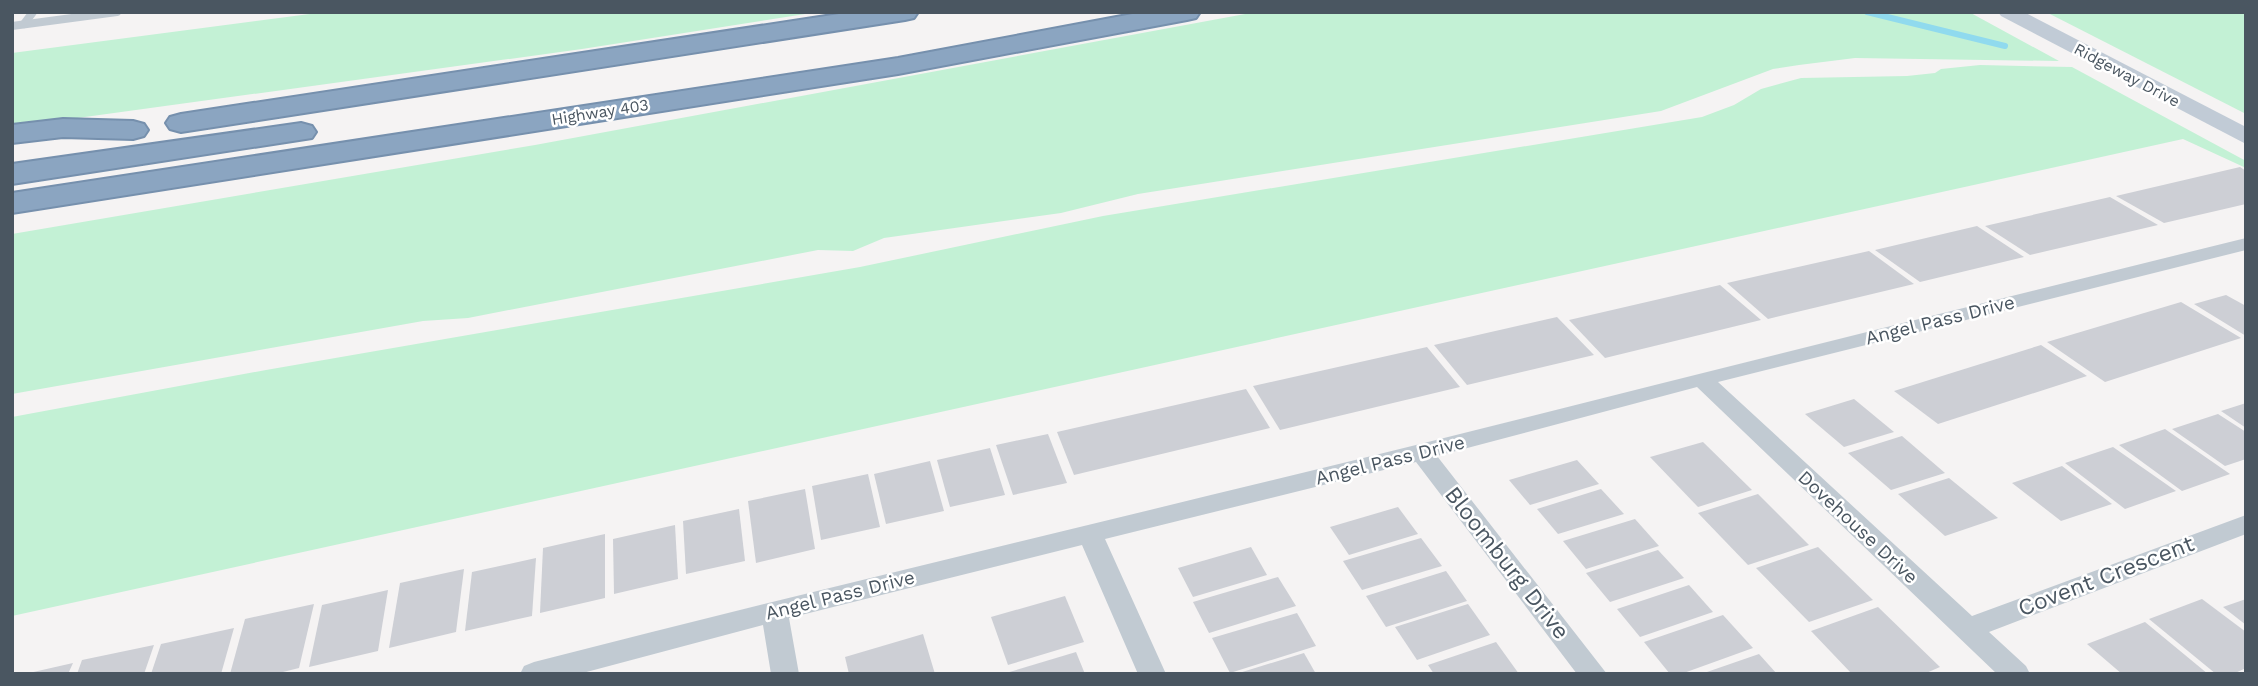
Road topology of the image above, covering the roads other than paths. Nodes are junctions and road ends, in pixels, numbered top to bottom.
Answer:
1 (33, 12) edge
2 (117, 12) edge
3 (905, 12) edge
4 (1066, 12) edge
5 (1187, 12) edge
6 (2008, 12) edge
7 (24, 24) junction
8 (12, 26) edge
9 (898, 66) junction
10 (133, 130) junction
11 (12, 134) edge
12 (2246, 137) edge
13 (12, 147) edge
14 (12, 174) edge
15 (12, 203) edge
16 (12, 226) edge
17 (2246, 244) edge
18 (1701, 379) junction
19 (1421, 452) junction
20 (2246, 524) edge
21 (1090, 534) junction
22 (774, 611) junction
23 (1968, 629) junction
24 (534, 674) edge
25 (785, 674) edge
26 (1152, 674) edge
27 (1593, 674) edge
28 (2016, 674) edge

1 - 7 lane
2 - 7 lane
3 - 10 highway
4 - 14 highway
5 - 9 highway, Highway 403
6 - 12 street, Ridgeway Drive
7 - 8 lane
9 - 15 highway, Highway 403
9 - 16 highway
10 - 11 highway
10 - 13 highway
17 - 18 street, Angel Pass Drive
18 - 19 street, Angel Pass Drive
18 - 23 street, Dovehouse Drive
19 - 21 street, Angel Pass Drive
19 - 27 street, Bloomburg Drive
20 - 23 street, Covent Crescent
21 - 22 street, Angel Pass Drive
21 - 26 street
22 - 24 street, Angel Pass Drive
22 - 25 street
23 - 28 street, Dovehouse Drive

